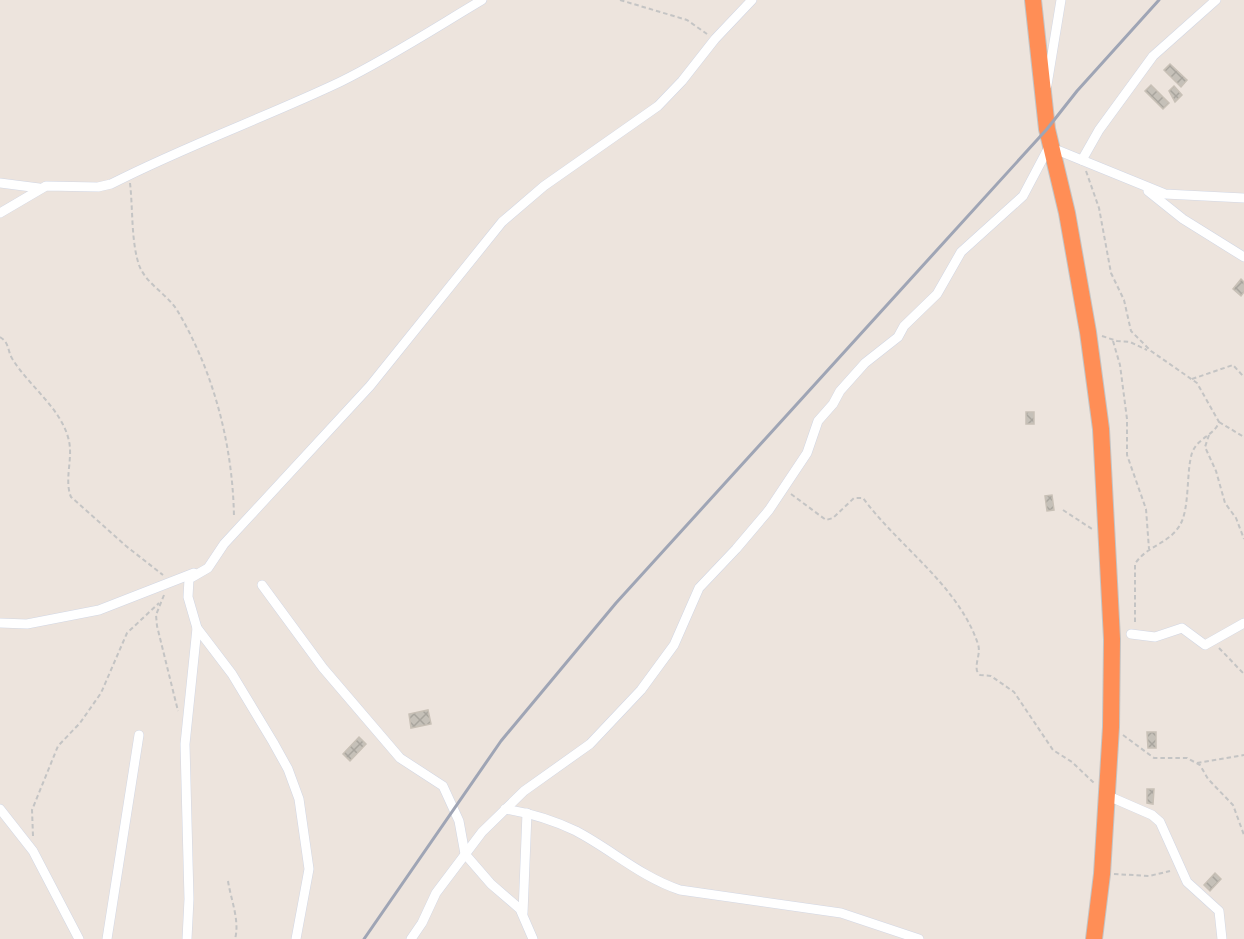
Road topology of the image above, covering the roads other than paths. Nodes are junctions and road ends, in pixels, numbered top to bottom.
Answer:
1 (482, 0) edge
2 (752, 0) edge
3 (1033, 0) edge
4 (1061, 0) edge
5 (1216, 0) edge
6 (1045, 102) junction
7 (1051, 145) junction
8 (1082, 160) junction
9 (0, 183) edge
10 (1141, 184) junction
11 (39, 188) junction
12 (1244, 198) edge
13 (0, 213) edge
14 (1244, 257) edge
15 (208, 568) junction
16 (262, 585) dead end
17 (0, 623) edge
18 (1244, 623) edge
19 (197, 628) junction
20 (1131, 634) road end
21 (139, 735) dead end
22 (1106, 795) junction
23 (0, 809) edge
24 (505, 809) junction
25 (528, 813) junction
26 (465, 854) junction
27 (523, 914) junction
28 (79, 939) edge
29 (107, 939) edge
30 (187, 939) edge
31 (296, 939) edge
32 (411, 939) edge
33 (533, 939) edge
34 (919, 939) edge
35 (1094, 939) edge
36 (1222, 939) edge

1 - 11 street
2 - 15 street
3 - 6 highway
4 - 6 street
5 - 8 street
6 - 7 highway
7 - 8 street
7 - 22 highway
7 - 24 street
8 - 10 street
9 - 11 street
10 - 12 street
10 - 14 street
11 - 13 street
15 - 17 street
15 - 19 street
16 - 26 street
18 - 20 street
19 - 30 street
19 - 31 street
21 - 29 street
22 - 35 highway
22 - 36 street
23 - 28 street
24 - 25 street
24 - 26 street
25 - 27 street
25 - 34 street
26 - 27 street
26 - 32 street
27 - 33 street

